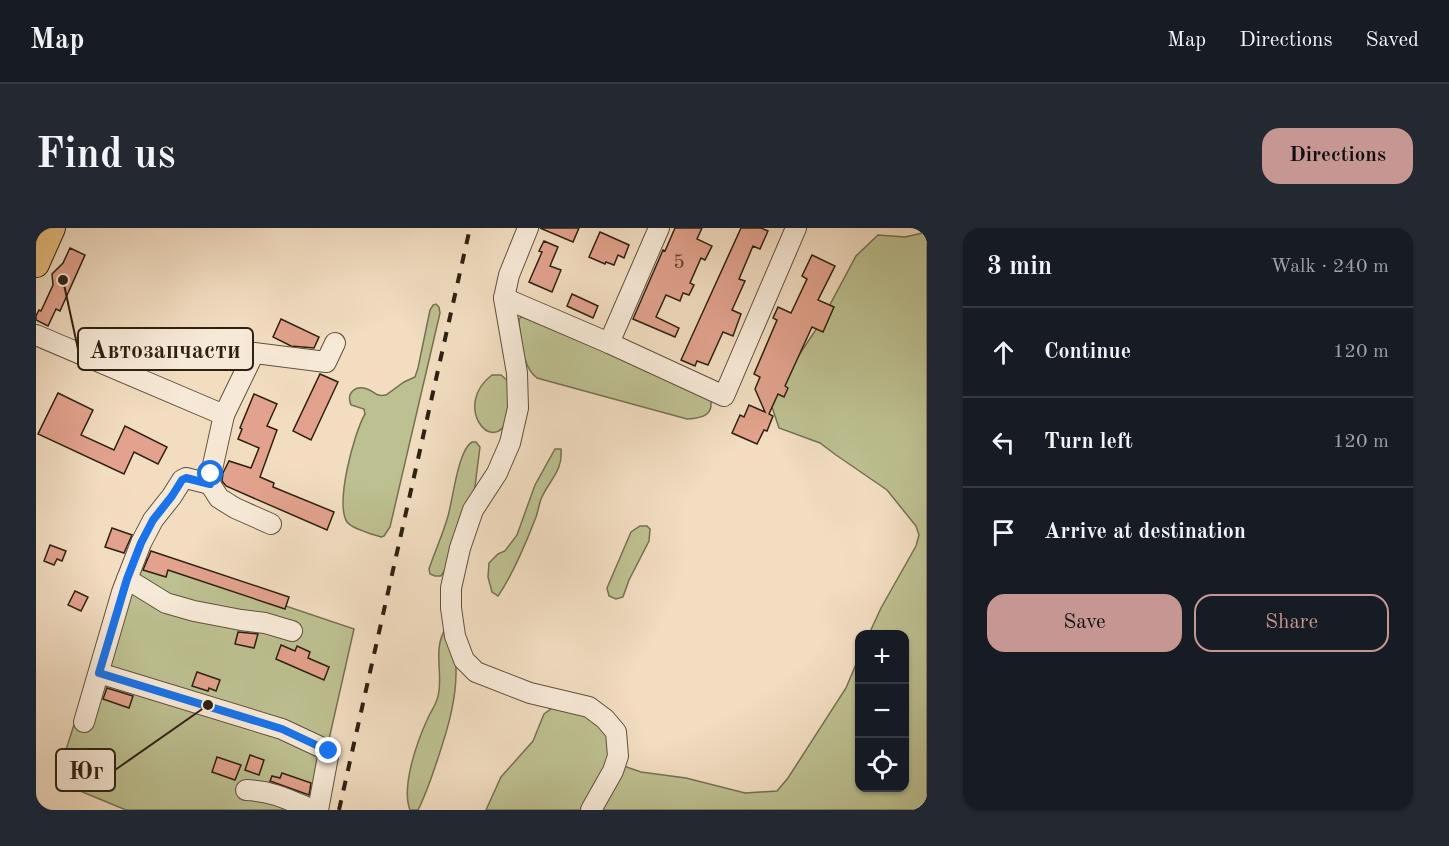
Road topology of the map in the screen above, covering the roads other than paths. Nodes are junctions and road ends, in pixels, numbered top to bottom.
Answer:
1 (52, 228) edge
2 (528, 228) edge
3 (659, 228) edge
4 (796, 228) edge
5 (36, 264) edge
6 (504, 298) junction
7 (36, 334) edge
8 (335, 343) dead end
9 (609, 343) junction
10 (224, 415) junction
11 (210, 484) junction
12 (270, 524) dead end
13 (127, 579) junction
14 (292, 631) dead end
15 (99, 673) junction
16 (84, 722) dead end
17 (246, 790) dead end
18 (313, 810) edge
19 (318, 810) edge
20 (591, 810) edge

1 - 5 main road
2 - 6 street
3 - 9 street
4 - 9 street
6 - 9 street
6 - 20 street
7 - 10 street
8 - 10 street
10 - 11 street
11 - 12 street
11 - 13 street
13 - 14 street
13 - 15 street
15 - 16 street
15 - 19 street
17 - 18 street

